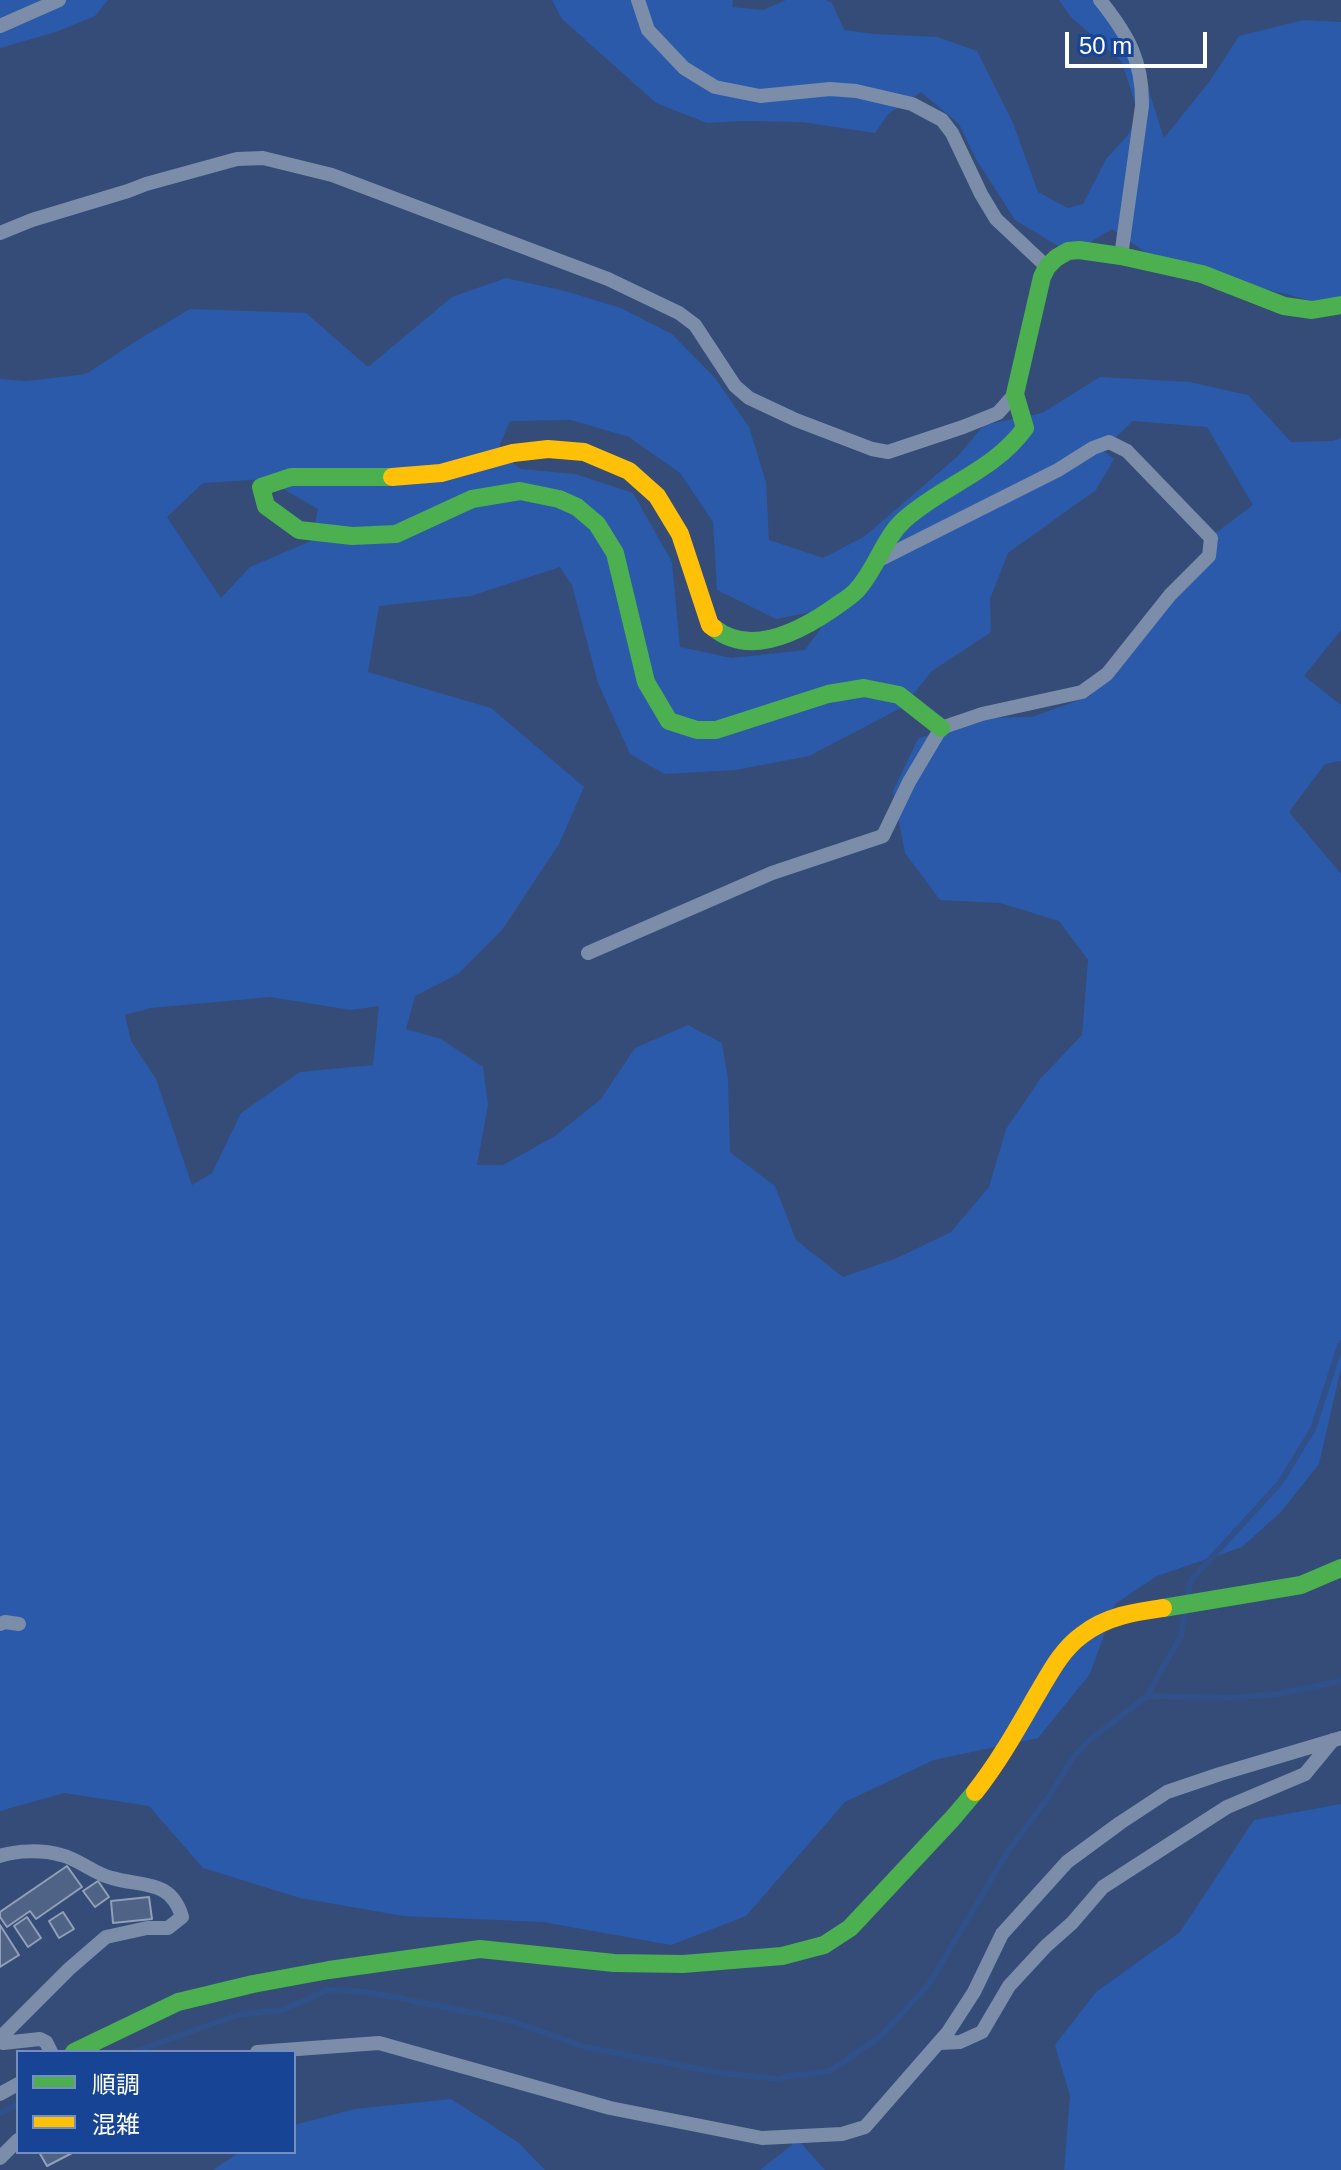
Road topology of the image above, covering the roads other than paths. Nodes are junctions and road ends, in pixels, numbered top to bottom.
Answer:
1 (59, 0) edge
2 (638, 0) edge
3 (1100, 0) edge
4 (0, 26) edge
5 (0, 233) edge
6 (1121, 256) junction
7 (1047, 267) junction
8 (1341, 305) edge
9 (1015, 394) junction
10 (876, 562) junction
11 (941, 728) junction
12 (588, 953) dead end
13 (1341, 1568) edge
14 (0, 1624) edge
15 (19, 1624) dead end
16 (1337, 1739) edge
17 (0, 1856) edge
18 (0, 2039) edge
19 (939, 2043) junction
20 (50, 2050) edge
21 (78, 2050) edge
22 (284, 2050) edge
23 (16, 2142) edge
24 (0, 2158) edge

1 - 4 street
2 - 7 street
3 - 6 street
5 - 9 street
6 - 7 street
6 - 8 street
7 - 9 street
9 - 10 street
10 - 11 street
10 - 11 street
11 - 12 street
13 - 21 street
14 - 15 street
16 - 19 street
16 - 19 street
17 - 18 street
18 - 20 street
19 - 22 street
23 - 24 street

